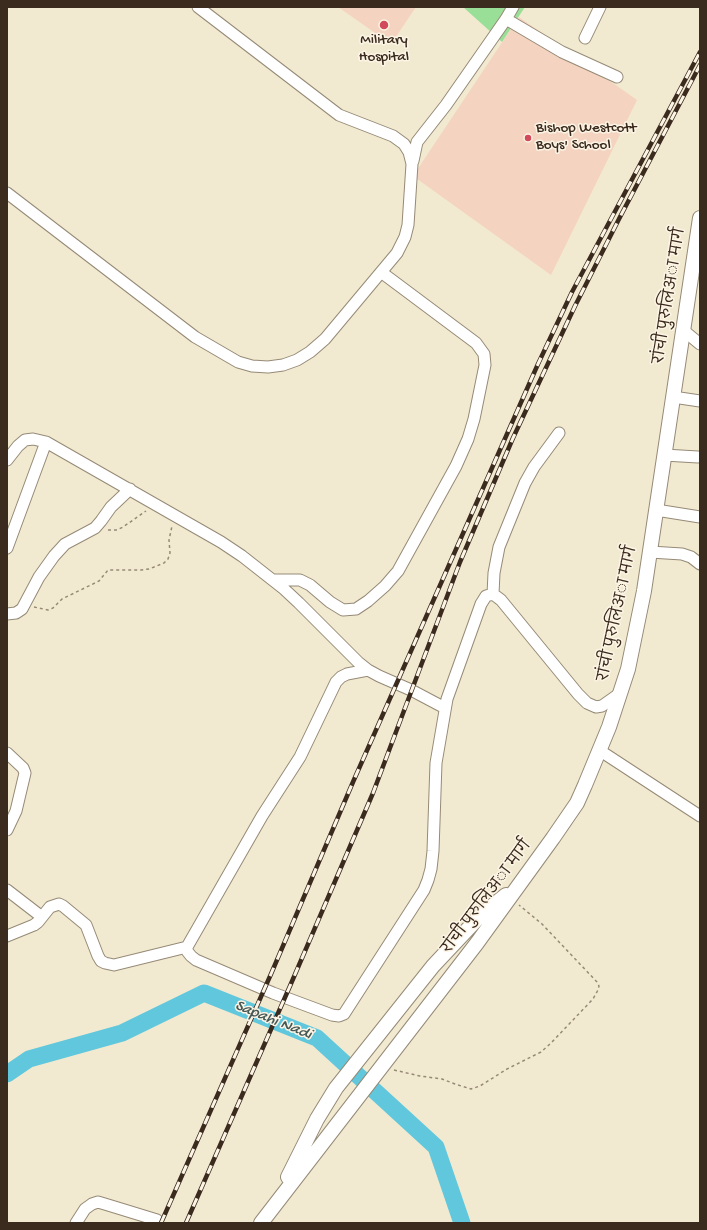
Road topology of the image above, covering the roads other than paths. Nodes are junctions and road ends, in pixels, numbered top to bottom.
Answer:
1 (198, 7) edge
2 (513, 7) edge
3 (600, 7) edge
4 (506, 19) junction
5 (585, 38) dead end
6 (617, 77) dead end
7 (412, 164) junction
8 (7, 193) edge
9 (700, 221) edge
10 (381, 272) junction
11 (682, 330) junction
12 (700, 344) edge
13 (672, 398) junction
14 (700, 401) edge
15 (559, 433) dead end
16 (46, 442) junction
17 (664, 455) junction
18 (699, 457) edge
19 (7, 460) edge
20 (130, 489) junction
21 (656, 510) junction
22 (700, 517) edge
23 (7, 548) edge
24 (650, 552) junction
25 (700, 564) edge
26 (272, 580) junction
27 (494, 594) junction
28 (7, 614) edge
29 (368, 670) junction
30 (619, 694) junction
31 (445, 708) junction
32 (599, 750) junction
33 (7, 753) edge
34 (700, 816) edge
35 (7, 830) edge
36 (7, 890) edge
37 (514, 892) junction
38 (42, 917) junction
39 (7, 936) edge
40 (187, 947) junction
41 (276, 1204) junction
42 (157, 1220) dead end
43 (76, 1223) edge
44 (261, 1223) edge

1 - 7 street
2 - 4 street
3 - 5 street
4 - 6 street
4 - 7 street
7 - 10 street
8 - 10 street
9 - 11 main road, रांची पुरुलिअा मार्ग
10 - 26 street
11 - 12 street
11 - 13 main road, रांची पुरुलिअा मार्ग
13 - 14 street
13 - 17 main road, रांची पुरुलिअा मार्ग
15 - 27 street
16 - 19 street
16 - 20 street
16 - 23 street
17 - 18 street
17 - 21 main road, रांची पुरुलिअा मार्ग
20 - 26 street
20 - 28 street
21 - 22 street
21 - 24 main road, रांची पुरुलिअा मार्ग
24 - 25 street
24 - 30 main road, रांची पुरुलिअा मार्ग
26 - 29 street
27 - 30 street
27 - 31 street
29 - 31 street
29 - 40 street
30 - 32 main road, रांची पुरुलिअा मार्ग
31 - 40 street
32 - 34 street
32 - 37 main road, रांची पुरुलिअा मार्ग
33 - 35 street
36 - 38 street
37 - 41 main road, रांची पुरुलिअा मार्ग
37 - 41 main road
38 - 39 street
38 - 40 street
41 - 44 main road
42 - 43 street

